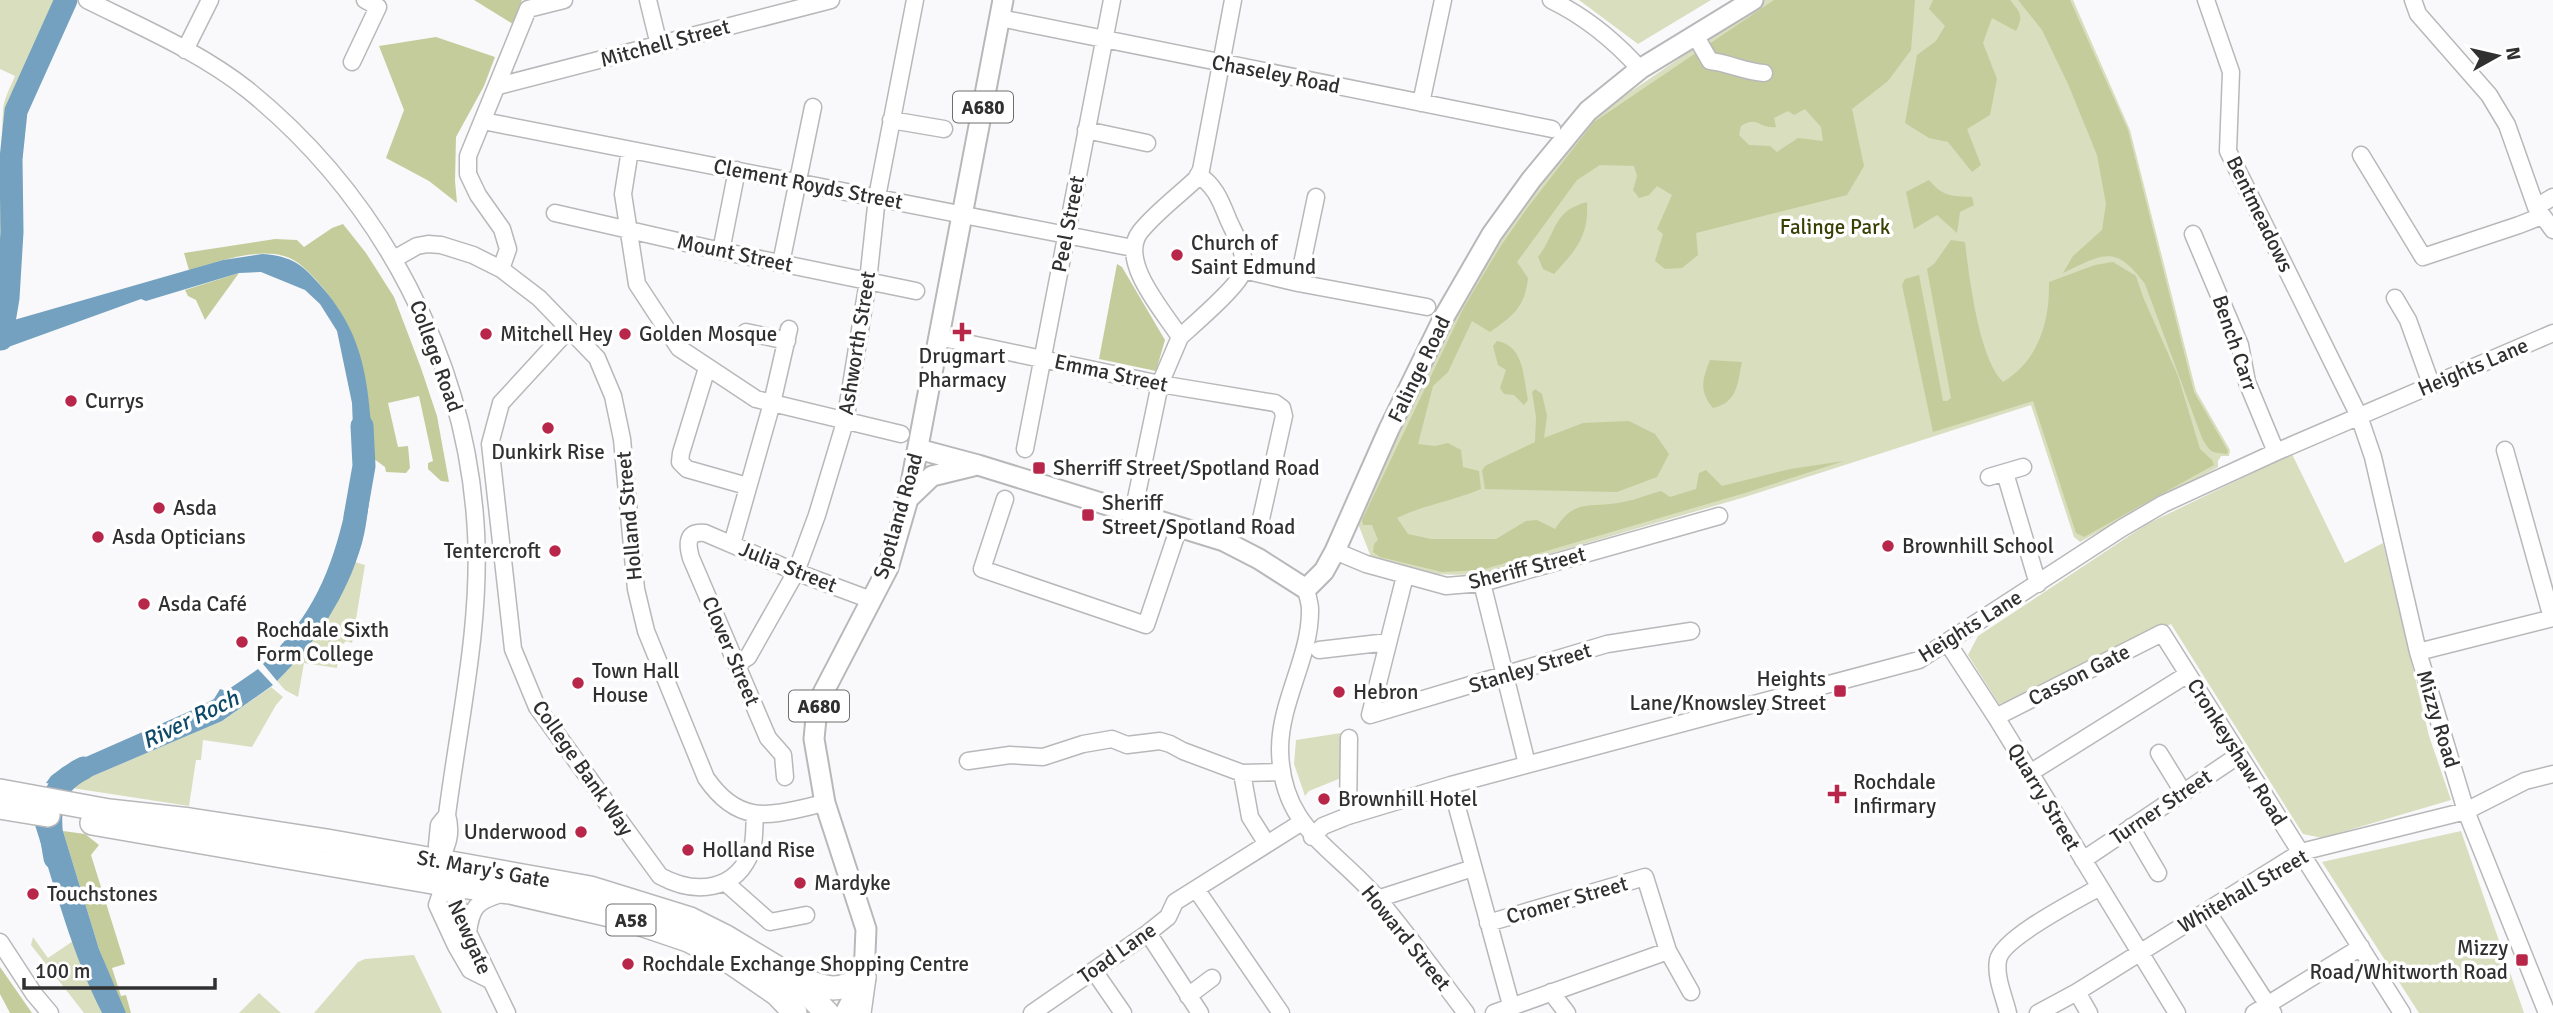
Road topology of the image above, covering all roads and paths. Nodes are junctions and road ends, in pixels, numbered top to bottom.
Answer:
1 (87, 0) edge
2 (210, 0) edge
3 (365, 0) edge
4 (564, 0) edge
5 (648, 0) edge
6 (831, 0) edge
7 (915, 0) edge
8 (1112, 0) edge
9 (1233, 0) edge
10 (1443, 0) edge
11 (1551, 0) edge
12 (1753, 0) edge
13 (2206, 0) edge
14 (2413, 0) edge
15 (117, 6) edge
16 (771, 8) edge
17 (1002, 9) edge
18 (1695, 35) junction
19 (1104, 40) junction
20 (659, 45) junction
21 (185, 50) junction
22 (352, 62) dead end
23 (1220, 63) junction
24 (1640, 69) junction
25 (1763, 74) dead end
26 (498, 86) junction
27 (1420, 103) junction
28 (813, 107) dead end
29 (891, 120) junction
30 (483, 121) junction
31 (1552, 129) dead end
32 (944, 130) dead end
33 (1086, 130) junction
34 (1147, 144) dead end
35 (630, 150) junction
36 (2361, 155) dead end
37 (737, 170) junction
38 (1198, 175) junction
39 (799, 182) junction
40 (877, 197) junction
41 (1316, 197) dead end
42 (2553, 197) edge
43 (2539, 211) junction
44 (555, 213) dead end
45 (962, 213) junction
46 (628, 230) junction
47 (2553, 230) edge
48 (2193, 234) dead end
49 (1066, 235) junction
50 (1133, 248) junction
51 (721, 251) junction
52 (394, 259) junction
53 (781, 263) junction
54 (501, 269) junction
55 (1244, 270) junction
56 (868, 281) junction
57 (1298, 283) junction
58 (915, 291) dead end
59 (2395, 298) dead end
60 (1427, 307) dead end
61 (569, 330) junction
62 (746, 332) dead end
63 (2553, 333) edge
64 (938, 337) junction
65 (1180, 337) junction
66 (1041, 358) junction
67 (707, 368) junction
68 (1160, 384) junction
69 (2431, 384) junction
70 (772, 403) junction
71 (2359, 416) junction
72 (845, 422) junction
73 (901, 434) dead end
74 (918, 449) junction
75 (1025, 449) dead end
76 (2505, 450) dead end
77 (2276, 452) junction
78 (978, 465) junction
79 (2023, 467) dead end
80 (747, 486) junction
81 (908, 499) junction
82 (1005, 499) dead end
83 (1133, 513) junction
84 (1719, 516) dead end
85 (1262, 519) dead end
86 (1180, 527) junction
87 (705, 533) joint
88 (732, 544) junction
89 (1335, 551) junction
90 (796, 572) junction
91 (1405, 576) junction
92 (1482, 583) junction
93 (2038, 584) junction
94 (1306, 589) junction
95 (872, 600) junction
96 (2553, 618) edge
97 (1691, 631) dead end
98 (2162, 633) joint
99 (1388, 642) junction
100 (1947, 642) junction
101 (1319, 650) dead end
102 (2418, 652) junction
103 (737, 664) junction
104 (2188, 674) junction
105 (1505, 676) junction
106 (1996, 717) junction
107 (1349, 738) dead end
108 (2159, 753) dead end
109 (2239, 755) junction
110 (968, 761) dead end
111 (1527, 764) junction
112 (1282, 772) junction
113 (1242, 773) junction
114 (2030, 773) junction
115 (2553, 774) edge
116 (785, 777) dead end
117 (1451, 785) junction
118 (2183, 792) junction
119 (9, 803) edge
120 (825, 803) junction
121 (2466, 811) junction
122 (755, 815) junction
123 (1348, 816) junction
124 (107, 818) junction
125 (1302, 821) junction
126 (2131, 827) junction
127 (1312, 837) junction
128 (1267, 844) junction
129 (2301, 852) junction
130 (440, 860) junction
131 (2083, 860) junction
132 (1472, 868) junction
133 (2158, 873) dead end
134 (726, 883) junction
135 (443, 884) junction
136 (2098, 888) junction
137 (1196, 889) junction
138 (510, 892) junction
139 (1377, 899) junction
140 (2207, 911) junction
141 (806, 915) dead end
142 (1488, 923) junction
143 (468, 933) junction
144 (1148, 933) junction
145 (0, 942) edge
146 (2361, 947) junction
147 (1668, 951) junction
148 (2140, 954) junction
149 (1094, 971) junction
150 (789, 975) junction
151 (864, 976) junction
152 (1212, 978) dead end
153 (488, 979) junction
154 (1551, 992) junction
155 (1691, 992) dead end
156 (2077, 992) junction
157 (1188, 996) junction
158 (1511, 1005) junction
159 (2265, 1010) edge
160 (50, 1013) edge
161 (507, 1013) edge
162 (795, 1013) edge
163 (828, 1013) edge
164 (845, 1013) edge
165 (859, 1013) edge
166 (1032, 1013) edge
167 (1123, 1013) edge
168 (1200, 1013) edge
169 (1281, 1013) edge
170 (1466, 1013) edge
171 (1494, 1013) edge
172 (1567, 1013) edge
173 (2008, 1013) edge
174 (2038, 1013) edge
175 (2089, 1013) edge
176 (2177, 1013) edge
177 (2402, 1013) edge
178 (2547, 1013) edge

1 - 15 street, College Road
2 - 21 street
3 - 22 street
4 - 26 street
5 - 20 street
6 - 16 street, Mitchell Street
7 - 29 street, Ashworth Street
8 - 19 street, Peel Street
9 - 23 street
10 - 27 street
11 - 24 street
12 - 18 main road, Falinge Road
13 - 71 street, Bentmeadows
14 - 43 street
15 - 21 street, College Road
16 - 20 street, Mitchell Street
17 - 19 street, Chaseley Road
17 - 45 main road, Spotland Road / A680
18 - 24 main road, Falinge Road
18 - 25 street
19 - 23 street, Chaseley Road
19 - 33 street, Peel Street
20 - 26 street, Mitchell Street
21 - 52 street, College Road
23 - 27 street, Chaseley Road
23 - 38 street
24 - 89 main road, Falinge Road
26 - 30 street
27 - 31 street, Chaseley Road
28 - 39 street
29 - 32 street
29 - 40 street, Ashworth Street
30 - 35 street, Clement Royds Street
30 - 54 street
33 - 34 street
33 - 49 street, Peel Street
35 - 37 street, Clement Royds Street
35 - 46 street
36 - 43 street
37 - 39 street, Clement Royds Street
37 - 51 street
38 - 50 street
38 - 55 street
39 - 40 street, Clement Royds Street
39 - 53 street
40 - 45 street, Clement Royds Street
40 - 56 street, Ashworth Street
41 - 57 street
42 - 43 street
43 - 47 street
44 - 46 street, Mount Street
45 - 49 street, Clement Royds Street
45 - 64 main road, Spotland Road / A680
46 - 51 street, Mount Street
46 - 67 street
48 - 77 street, Bench Carr
49 - 50 street, Clement Royds Street
49 - 66 street, Peel Street
50 - 65 street
51 - 53 street, Mount Street
52 - 54 street, Holland Street
52 - 130 street, College Road
53 - 56 street, Mount Street
54 - 61 street, Holland Street
55 - 57 street
55 - 65 street
56 - 58 street, Mount Street
56 - 72 street, Ashworth Street
57 - 60 street
59 - 69 street
61 - 122 street, Holland Street
61 - 134 street, College Bank Way
62 - 70 street
63 - 69 street, Heights Lane
64 - 66 street, Emma Street
64 - 74 main road, Spotland Road / A680
65 - 68 street
66 - 68 street, Emma Street
66 - 75 street, Peel Street
67 - 70 street
67 - 80 street
68 - 83 street
68 - 85 street, Emma Street
69 - 71 street, Heights Lane
70 - 72 street
70 - 80 street
71 - 77 street, Heights Lane
71 - 102 street, Mizzy Road
72 - 73 street
72 - 90 street, Ashworth Street
74 - 78 main road
74 - 81 main road, Spotland Road / A680
76 - 96 street
77 - 93 street, Heights Lane
78 - 81 main road
78 - 83 main road
79 - 93 street
80 - 88 street
81 - 95 main road, Spotland Road / A680
82 - 86 street
83 - 86 main road
84 - 92 street, Sheriff Street
86 - 94 main road
87 - 88 street, Julia Street
87 - 103 street, Clover Street
88 - 90 street, Julia Street
89 - 91 street, Sheriff Street
89 - 94 main road, Falinge Road
90 - 95 street, Julia Street
90 - 103 street, Ashworth Street
91 - 92 street, Sheriff Street
91 - 99 street
92 - 105 street
93 - 100 street, Heights Lane
94 - 112 street
95 - 120 main road, Spotland Road / A680
96 - 102 street
97 - 105 street, Stanley Street
98 - 104 street, Cronkeyshaw Road
98 - 106 street, Casson Gate
99 - 101 street
99 - 105 street, Stanley Street
100 - 106 street, Quarry Street
100 - 111 street, Heights Lane
102 - 121 street, Mizzy Road
103 - 116 street, Clover Street
104 - 109 street, Cronkeyshaw Road
104 - 114 street
105 - 111 street
106 - 114 street, Quarry Street
107 - 123 street
108 - 118 street
109 - 118 street, Turner Street
109 - 129 street, Cronkeyshaw Road
110 - 113 street
111 - 117 street, Heights Lane
112 - 113 street
112 - 125 street
113 - 128 street
114 - 131 street, Quarry Street
115 - 121 street, Whitehall Street
117 - 123 street, Heights Lane
117 - 132 street
118 - 126 street, Turner Street
119 - 124 highway, A58
120 - 122 street
120 - 151 main road, Spotland Road / A680
121 - 129 street, Whitehall Street
121 - 178 street, Mizzy Road
122 - 134 street
123 - 127 street, Heights Lane
124 - 130 highway, St. Mary's Gate / A58
124 - 135 highway, St. Mary's Gate / A58
125 - 127 street
125 - 128 street, Toad Lane
126 - 131 street, Turner Street
126 - 133 street
127 - 139 street, Howard Street
128 - 137 street, Toad Lane
129 - 140 street, Whitehall Street
129 - 146 street, Cronkeyshaw Road
130 - 135 street, Newgate
130 - 150 highway, St. Mary's Gate / A58
131 - 136 street, Quarry Street
132 - 139 street
132 - 142 street
134 - 141 street
135 - 138 highway, St. Mary's Gate / A58
135 - 143 street, Newgate
135 - 153 street
136 - 148 street, Quarry Street
136 - 173 street
137 - 144 street, Toad Lane
137 - 169 street
138 - 143 street
138 - 162 highway, St. Mary's Gate / A58
139 - 170 street, Howard Street
140 - 148 street, Whitehall Street
140 - 159 street
142 - 147 street, Cromer Street
142 - 158 street
143 - 153 street, Newgate
144 - 149 street, Toad Lane
144 - 157 street
145 - 160 street
146 - 159 street
146 - 177 street, Cronkeyshaw Road
147 - 154 street
147 - 155 street
148 - 156 street, Whitehall Street
148 - 176 street, Quarry Street
149 - 166 street, Toad Lane
149 - 167 street
150 - 151 highway, A58
150 - 163 highway, St. Mary's Gate / A58
151 - 164 main road, Spotland Road / A680
151 - 165 highway
152 - 157 street
153 - 161 street, Newgate
154 - 158 street
154 - 172 street
156 - 174 street, Whitehall Street
156 - 175 street
157 - 168 street
158 - 171 street

